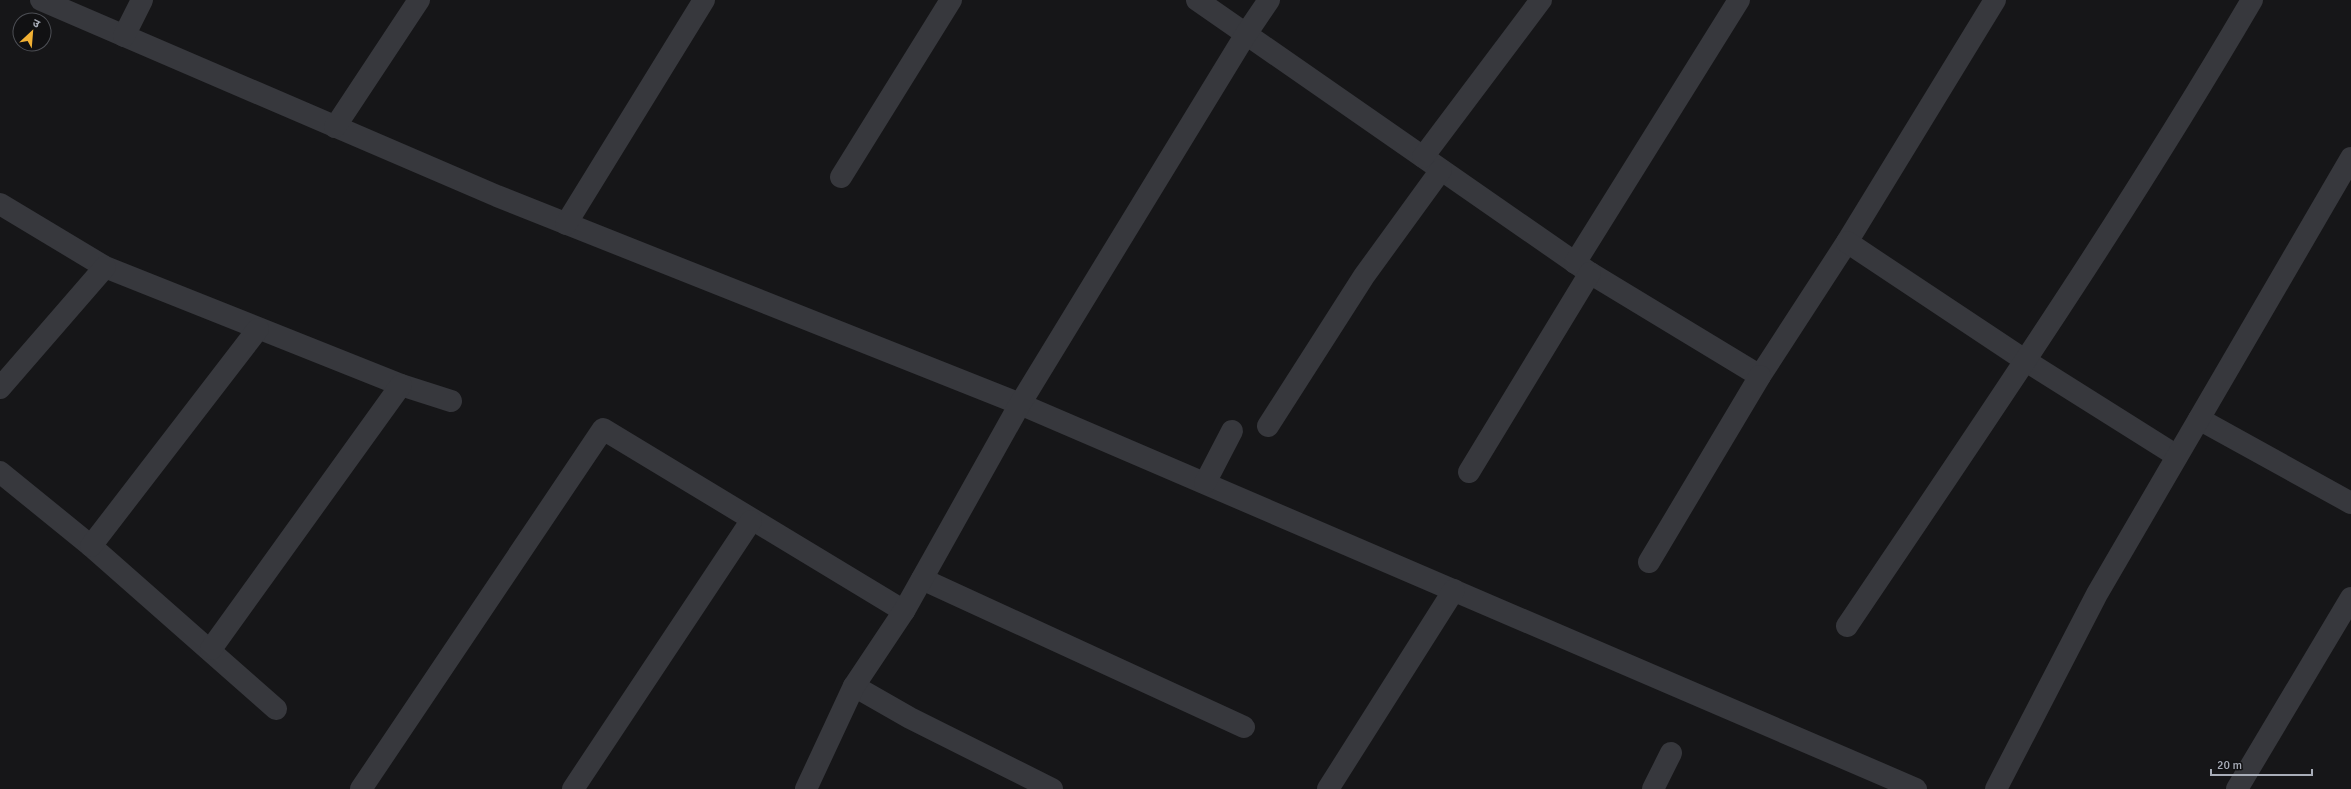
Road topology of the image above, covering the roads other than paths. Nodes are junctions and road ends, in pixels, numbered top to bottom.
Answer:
1 (41, 0) edge
2 (142, 0) edge
3 (419, 0) edge
4 (704, 0) edge
5 (951, 0) edge
6 (1196, 0) edge
7 (1269, 0) edge
8 (1541, 0) edge
9 (1739, 0) edge
10 (1995, 0) edge
11 (2252, 0) edge
12 (1246, 34) junction
13 (124, 36) junction
14 (335, 127) junction
15 (1423, 157) junction
16 (2351, 158) edge
17 (1441, 170) junction
18 (841, 177) dead end
19 (0, 204) edge
20 (566, 224) junction
21 (1847, 242) junction
22 (105, 267) junction
23 (1582, 268) junction
24 (258, 328) junction
25 (2026, 361) junction
26 (1760, 376) junction
27 (401, 385) junction
28 (0, 388) edge
29 (451, 401) dead end
30 (1020, 404) junction
31 (2199, 419) junction
32 (1268, 426) dead end
33 (1232, 431) dead end
34 (2177, 456) junction
35 (0, 472) edge
36 (1469, 472) dead end
37 (1204, 483) junction
38 (2351, 503) edge
39 (751, 521) junction
40 (91, 546) junction
41 (1649, 562) dead end
42 (922, 579) junction
43 (1454, 590) junction
44 (2351, 598) edge
45 (904, 611) junction
46 (1847, 626) dead end
47 (211, 649) junction
48 (854, 686) junction
49 (276, 709) dead end
50 (1244, 727) dead end
51 (1671, 753) dead end
52 (361, 789) edge
53 (573, 789) edge
54 (806, 789) edge
55 (1052, 789) edge
56 (1328, 789) edge
57 (1653, 789) edge
58 (1916, 789) edge
59 (1996, 789) edge
60 (2237, 789) edge

1 - 13 street
2 - 13 street
3 - 14 street
4 - 20 street
5 - 18 street
6 - 12 street
7 - 12 street
8 - 15 street
9 - 23 street
10 - 21 street
11 - 25 street
12 - 15 street
12 - 30 street
13 - 14 street
14 - 20 street
15 - 17 street
16 - 31 street
17 - 23 street
17 - 32 street
19 - 22 street
20 - 30 street
21 - 25 street
21 - 26 street
22 - 24 street
22 - 28 street
23 - 26 street
23 - 36 street
24 - 27 street
24 - 40 street
25 - 34 street
25 - 46 street
26 - 41 street
27 - 29 street
27 - 47 street
30 - 37 street
30 - 42 street
31 - 34 street
31 - 38 street
33 - 37 street
34 - 59 street
35 - 40 street
37 - 43 street
39 - 45 street
39 - 52 street
39 - 53 street
40 - 47 street
42 - 45 street
42 - 50 street
43 - 56 street
43 - 58 street
44 - 60 street
45 - 48 street
47 - 49 street
48 - 54 street
48 - 55 street
51 - 57 street

